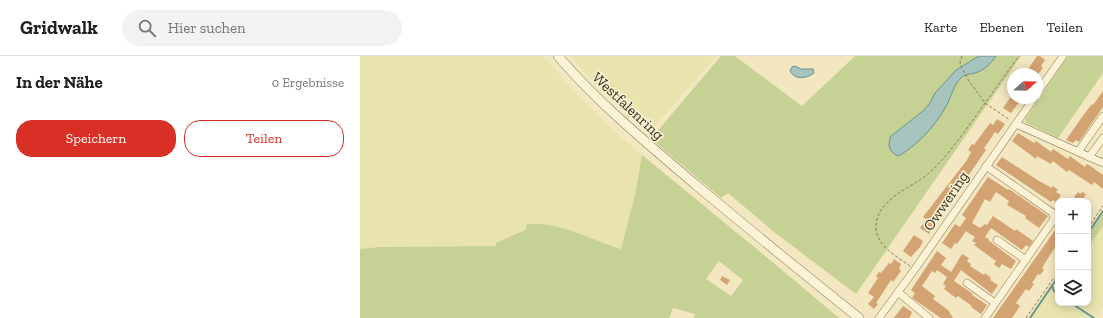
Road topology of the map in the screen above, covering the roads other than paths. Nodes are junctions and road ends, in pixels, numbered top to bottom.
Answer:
1 (558, 56) edge
2 (1063, 56) edge
3 (1043, 84) edge
4 (1030, 104) edge
5 (1103, 116) edge
6 (1016, 124) junction
7 (1103, 138) edge
8 (1078, 152) junction
9 (1089, 157) junction
10 (1103, 163) edge
11 (986, 166) junction
12 (997, 240) dead end
13 (1026, 260) junction
14 (968, 283) dead end
15 (898, 292) junction
16 (996, 303) junction
17 (858, 318) edge
18 (879, 318) edge
19 (929, 318) edge
20 (985, 318) edge

1 - 17 street, Westfalenring
2 - 3 street
4 - 6 street, Owwering
5 - 8 street
6 - 8 street
6 - 11 street, Owwering
7 - 9 street
8 - 9 street
9 - 10 street
11 - 13 street
11 - 15 street, Owwering
12 - 13 street
13 - 16 street
14 - 16 street
15 - 18 street, Owwering
15 - 19 street
16 - 20 street

